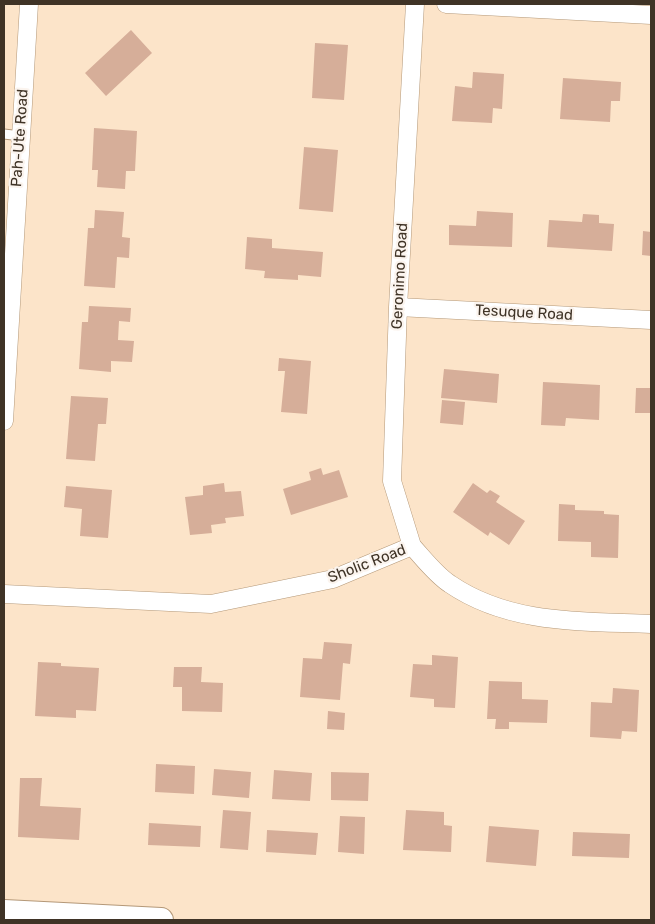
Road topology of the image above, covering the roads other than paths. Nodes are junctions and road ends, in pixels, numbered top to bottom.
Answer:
1 (29, 4) edge
2 (415, 4) edge
3 (446, 4) edge
4 (651, 15) edge
5 (12, 135) edge
6 (7, 289) edge
7 (398, 307) junction
8 (651, 320) edge
9 (4, 421) edge
10 (412, 546) junction
11 (4, 594) edge
12 (651, 624) edge
13 (4, 912) edge
14 (161, 920) edge

1 - 5 street, Pah-Ute Road
2 - 7 street, Geronimo Road
3 - 4 street
5 - 6 street, Pah-Ute Road
6 - 9 street, Pah-Ute Road
7 - 8 street, Tesuque Road
7 - 10 street, Geronimo Road
10 - 11 street, Sholic Road
10 - 12 street, Sholic Road
13 - 14 street

